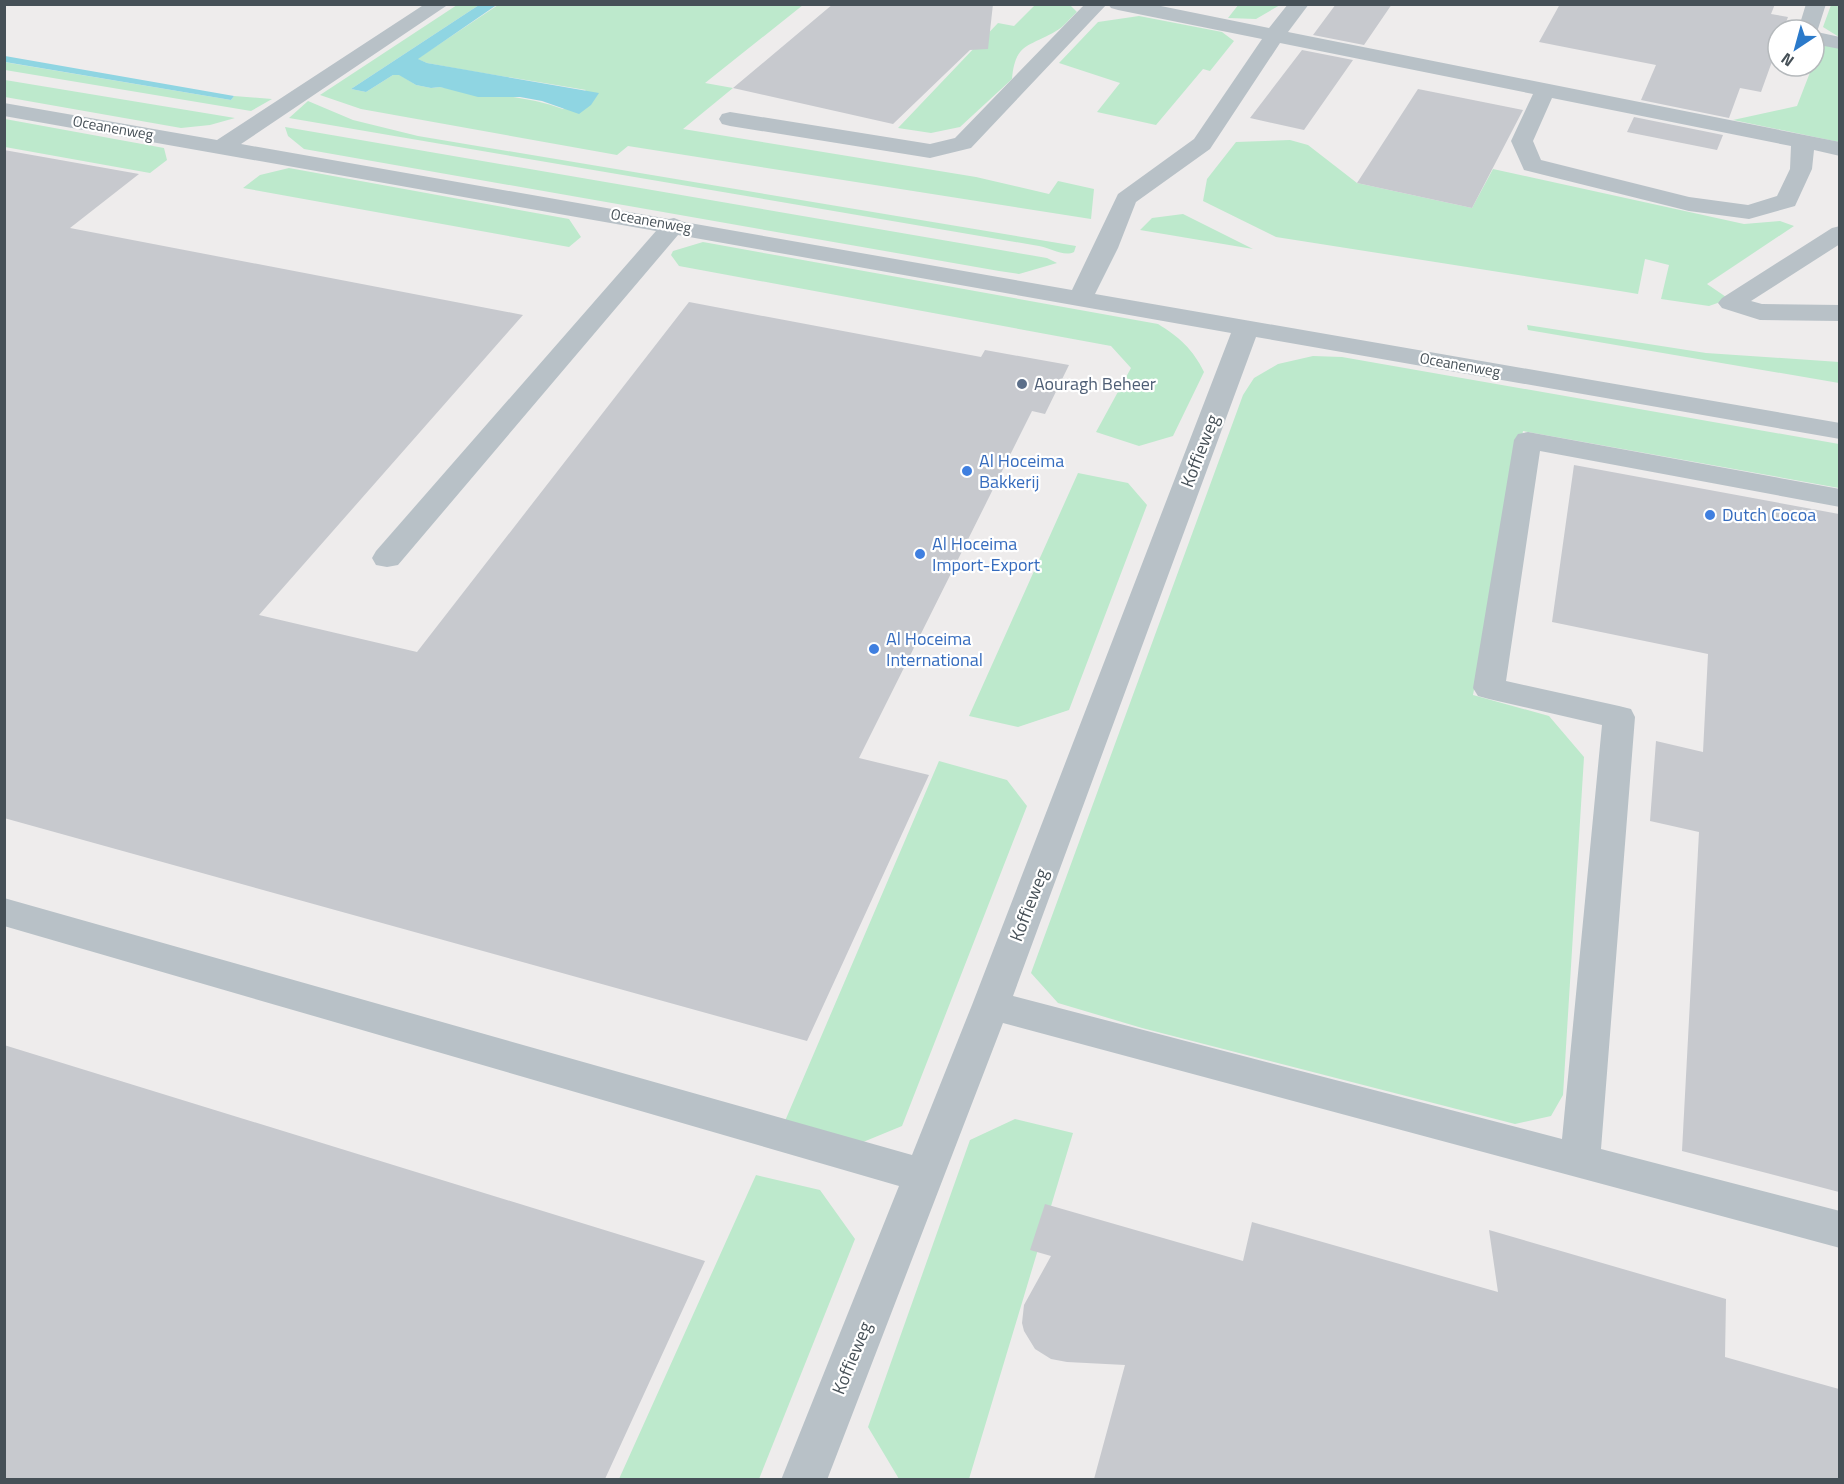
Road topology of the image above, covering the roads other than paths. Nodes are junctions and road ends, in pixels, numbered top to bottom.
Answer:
1 (439, 4) edge
2 (1097, 4) edge
3 (1118, 4) edge
4 (1299, 4) edge
5 (1274, 36) junction
6 (1545, 90) junction
7 (4, 109) edge
8 (730, 119) dead end
9 (1803, 141) junction
10 (221, 147) junction
11 (1839, 149) edge
12 (674, 225) junction
13 (1839, 233) edge
14 (1080, 298) junction
15 (1839, 313) edge
16 (1246, 328) junction
17 (1839, 431) edge
18 (1839, 498) edge
19 (387, 558) dead end
20 (4, 912) edge
21 (992, 1005) junction
22 (1580, 1162) junction
23 (924, 1176) junction
24 (1839, 1230) edge
25 (804, 1479) edge

1 - 10 street
2 - 8 street
3 - 5 street
4 - 5 street
5 - 6 street
5 - 14 street
6 - 9 street
6 - 9 street
7 - 10 street, Oceanenweg
9 - 11 street
10 - 12 street, Oceanenweg
12 - 14 street, Oceanenweg
12 - 19 street
13 - 15 street
14 - 16 street, Oceanenweg
16 - 17 street, Oceanenweg
16 - 21 street, Koffieweg
18 - 22 street
20 - 23 street
21 - 22 street
21 - 23 street, Koffieweg
22 - 24 street
23 - 25 street, Koffieweg

